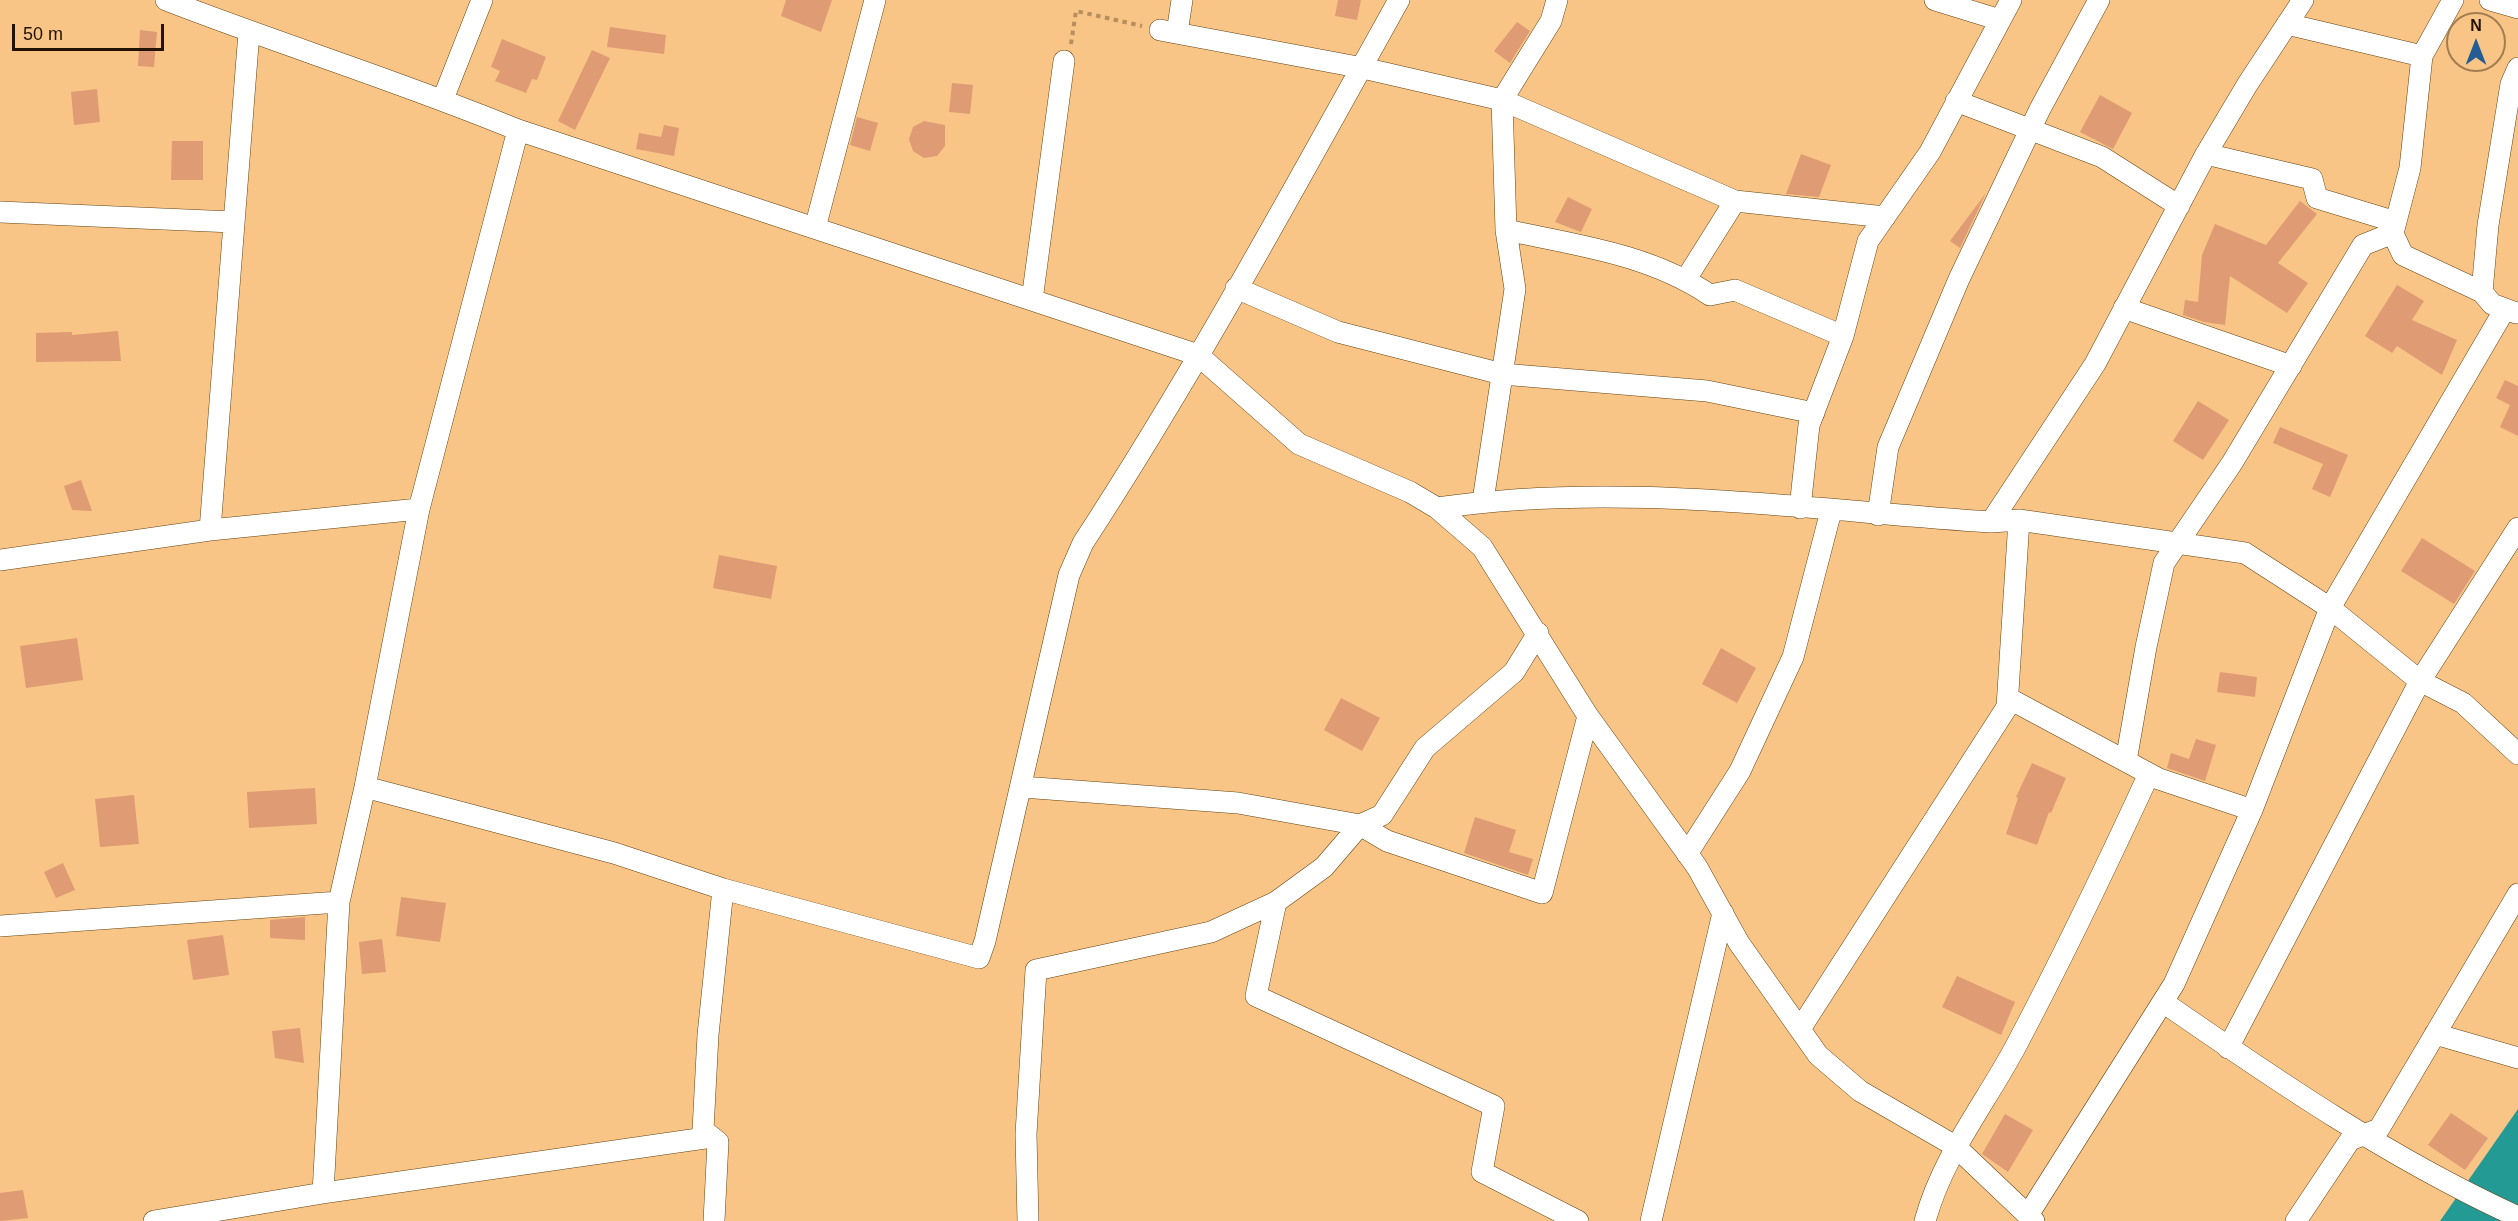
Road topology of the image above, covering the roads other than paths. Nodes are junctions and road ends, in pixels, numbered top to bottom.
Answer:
1 (166, 0) edge
2 (482, 0) edge
3 (875, 0) edge
4 (1182, 0) edge
5 (1399, 0) edge
6 (1557, 0) edge
7 (1935, 0) edge
8 (2011, 0) edge
9 (2098, 0) edge
10 (2303, 0) edge
11 (2453, 0) edge
12 (2490, 0) edge
13 (2518, 8) edge
14 (2000, 20) junction
15 (2287, 24) junction
16 (249, 32) junction
17 (2422, 56) junction
18 (1064, 61) road end
19 (1363, 68) junction
20 (2516, 80) edge
21 (443, 99) junction
22 (1502, 100) junction
23 (1956, 102) junction
24 (518, 130) junction
25 (2030, 130) junction
26 (2206, 154) junction
27 (1735, 201) junction
28 (2179, 206) junction
29 (0, 212) edge
30 (1885, 217) junction
31 (233, 222) junction
32 (815, 228) junction
33 (1506, 230) junction
34 (2392, 233) junction
35 (1686, 279) junction
36 (1236, 288) junction
37 (2482, 292) junction
38 (1032, 300) junction
39 (2124, 308) junction
40 (2511, 312) edge
41 (1843, 336) junction
42 (1198, 356) junction
43 (2291, 366) junction
44 (1502, 374) junction
45 (1814, 413) junction
46 (1483, 501) junction
47 (1437, 508) junction
48 (1800, 508) junction
49 (419, 509) junction
50 (1831, 511) junction
51 (1878, 515) junction
52 (2019, 520) junction
53 (1991, 522) junction
54 (2518, 528) edge
55 (210, 530) junction
56 (2179, 544) junction
57 (2511, 554) edge
58 (0, 560) edge
59 (2330, 608) junction
60 (1538, 633) junction
61 (2420, 681) junction
62 (2008, 698) junction
63 (1588, 716) junction
64 (2518, 754) edge
65 (2126, 760) junction
66 (2149, 774) junction
67 (365, 787) junction
68 (1022, 787) junction
69 (2252, 810) junction
70 (1360, 825) junction
71 (1687, 854) junction
72 (723, 889) junction
73 (2518, 894) edge
74 (339, 902) junction
75 (1276, 902) junction
76 (1723, 913) junction
77 (0, 926) edge
78 (2163, 1002) junction
79 (1800, 1029) junction
80 (2435, 1034) junction
81 (2228, 1048) junction
82 (2518, 1058) edge
83 (2364, 1135) junction
84 (712, 1137) junction
85 (1955, 1146) junction
86 (323, 1192) junction
87 (2518, 1217) edge
88 (2031, 1218) edge
89 (153, 1221) edge
90 (714, 1221) edge
91 (1028, 1221) edge
92 (1578, 1221) edge
93 (1651, 1221) edge
94 (1925, 1221) edge
95 (2296, 1221) edge

1 - 16 street
2 - 21 street
3 - 32 street
4 - 19 street
5 - 19 street
6 - 22 street
7 - 14 street
8 - 14 street
9 - 25 street
10 - 15 street
11 - 17 street
12 - 13 street
14 - 23 street
15 - 17 street
15 - 26 street
16 - 21 street
16 - 31 street
17 - 34 street
18 - 38 street
19 - 22 street
19 - 36 street
20 - 37 street
21 - 24 street
22 - 27 street
22 - 33 street
23 - 25 street
23 - 30 street
24 - 32 street
24 - 49 street
25 - 28 street
25 - 51 street
26 - 28 street
26 - 34 street
27 - 30 street
27 - 35 street
28 - 39 street
29 - 31 street
30 - 41 street
31 - 55 street
32 - 38 street
33 - 35 street
33 - 44 street
34 - 37 street
34 - 43 street
35 - 41 street
36 - 42 street
36 - 44 street
37 - 40 street
38 - 42 street
39 - 43 street
39 - 53 street
40 - 59 street
41 - 45 street
42 - 47 street
42 - 68 street
43 - 56 street
44 - 45 street
44 - 46 street
45 - 48 street
46 - 47 street
46 - 48 street
47 - 60 street
48 - 50 street
49 - 55 street
49 - 67 street
50 - 51 street
50 - 71 street
51 - 53 street
52 - 53 street
52 - 56 street
52 - 62 street
54 - 57 street
55 - 58 street
56 - 59 street
56 - 65 street
57 - 61 street
59 - 61 street
59 - 69 street
60 - 63 street
60 - 70 street
61 - 64 street
61 - 81 street
62 - 65 street
62 - 79 street
63 - 70 street
63 - 71 street
65 - 66 street
66 - 69 street
66 - 85 street
67 - 72 street
67 - 74 street
68 - 70 street
68 - 72 street
69 - 78 street
70 - 75 street
71 - 76 street
72 - 84 street
73 - 80 street
74 - 77 street
74 - 86 street
75 - 91 street
75 - 92 street
76 - 79 street
76 - 93 street
78 - 81 street
78 - 88 street
79 - 85 street
80 - 82 street
80 - 83 street
81 - 83 street
83 - 87 street
83 - 95 street
84 - 86 street
84 - 90 street
85 - 88 street
85 - 94 street
86 - 89 street

